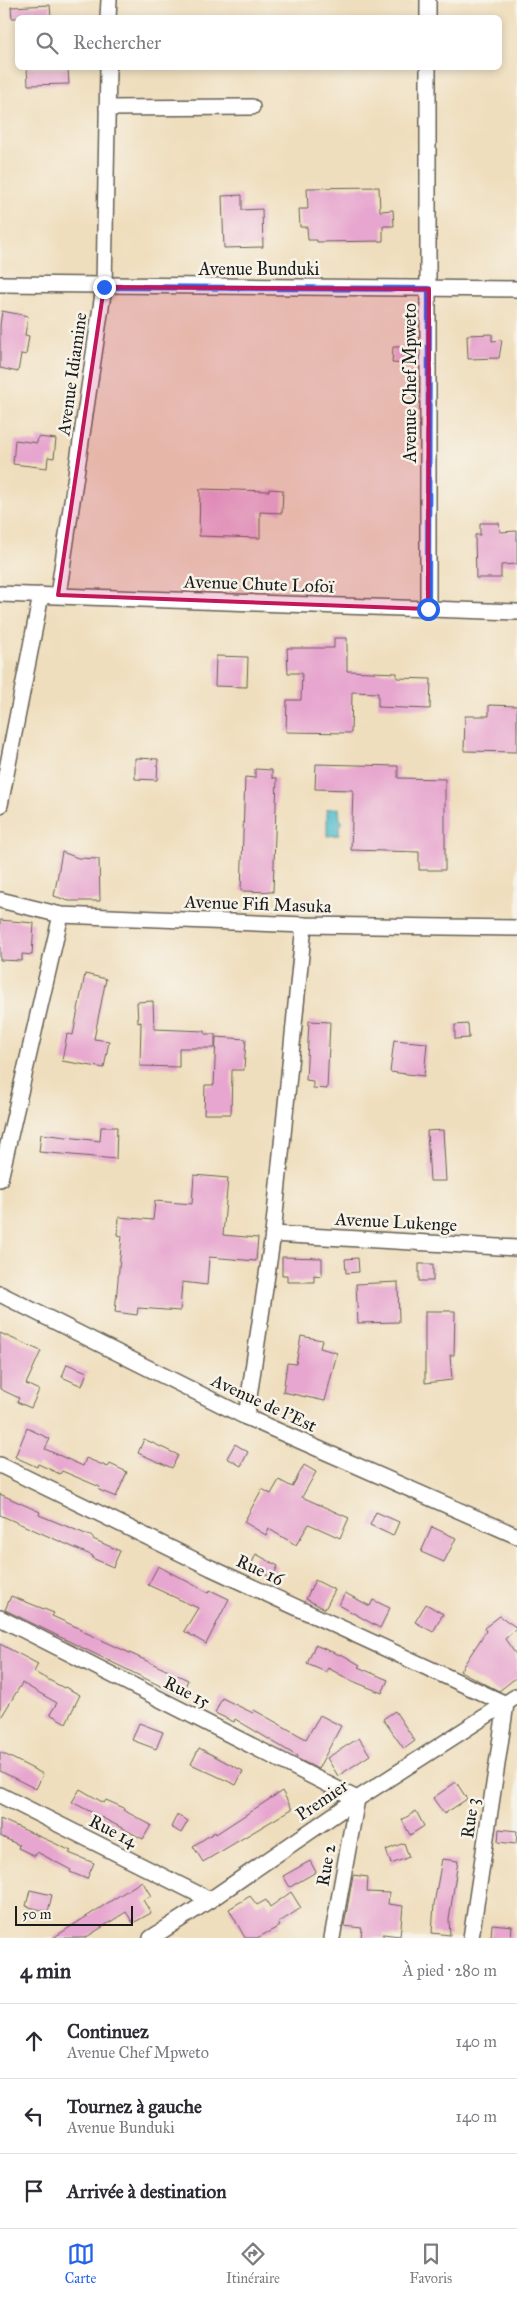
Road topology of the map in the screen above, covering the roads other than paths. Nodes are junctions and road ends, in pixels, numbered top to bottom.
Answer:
1 (109, 0) edge
2 (428, 0) edge
3 (108, 15) edge
4 (428, 15) edge
5 (108, 70) edge
6 (428, 70) edge
7 (252, 107) dead end
8 (107, 108) junction
9 (0, 284) edge
10 (104, 287) junction
11 (429, 289) junction
12 (517, 289) edge
13 (0, 594) edge
14 (41, 595) junction
15 (58, 595) junction
16 (428, 609) junction
17 (517, 612) edge
18 (0, 806) edge
19 (0, 900) edge
20 (61, 915) junction
21 (304, 925) junction
22 (517, 928) edge
23 (0, 1179) edge
24 (273, 1234) junction
25 (517, 1248) edge
26 (0, 1294) edge
27 (246, 1417) junction
28 (0, 1465) edge
29 (517, 1536) edge
30 (0, 1618) edge
31 (512, 1700) edge
32 (0, 1795) edge
33 (357, 1799) junction
34 (210, 1900) junction
35 (179, 1920) junction
36 (151, 1938) edge
37 (176, 1938) edge
38 (332, 1938) edge
39 (471, 1938) edge

1 - 3 street
2 - 4 street
5 - 8 street, Avenue Idiamine
6 - 11 street, Avenue Chef Mpweto
7 - 8 street
8 - 10 street, Avenue Idiamine
9 - 10 street, Avenue Bunduki
10 - 11 street, Avenue Bunduki
10 - 15 street, Avenue Idiamine
11 - 12 street, Avenue Bunduki
11 - 16 street, Avenue Chef Mpweto
13 - 14 street, Avenue Chute Lofoï
14 - 15 street, Avenue Chute Lofoï
14 - 18 street
15 - 16 street, Avenue Chute Lofoï
16 - 17 street, Avenue Chute Lofoï
19 - 20 street, Avenue Fifi Masuka
20 - 21 street, Avenue Fifi Masuka
20 - 23 street
21 - 22 street, Avenue Fifi Masuka
21 - 24 street
24 - 25 street, Avenue Lukenge
24 - 27 street
26 - 27 street, Avenue de l'Est
27 - 29 street, Avenue de l'Est
28 - 31 street, Rue 16
30 - 33 street, Rue 15
31 - 33 street, Premier
31 - 39 street, Rue 3
32 - 34 street, Rue 14
33 - 34 street, Premier
33 - 38 street, Rue 2
34 - 35 street, Premier
35 - 36 street, Premier
35 - 37 street

